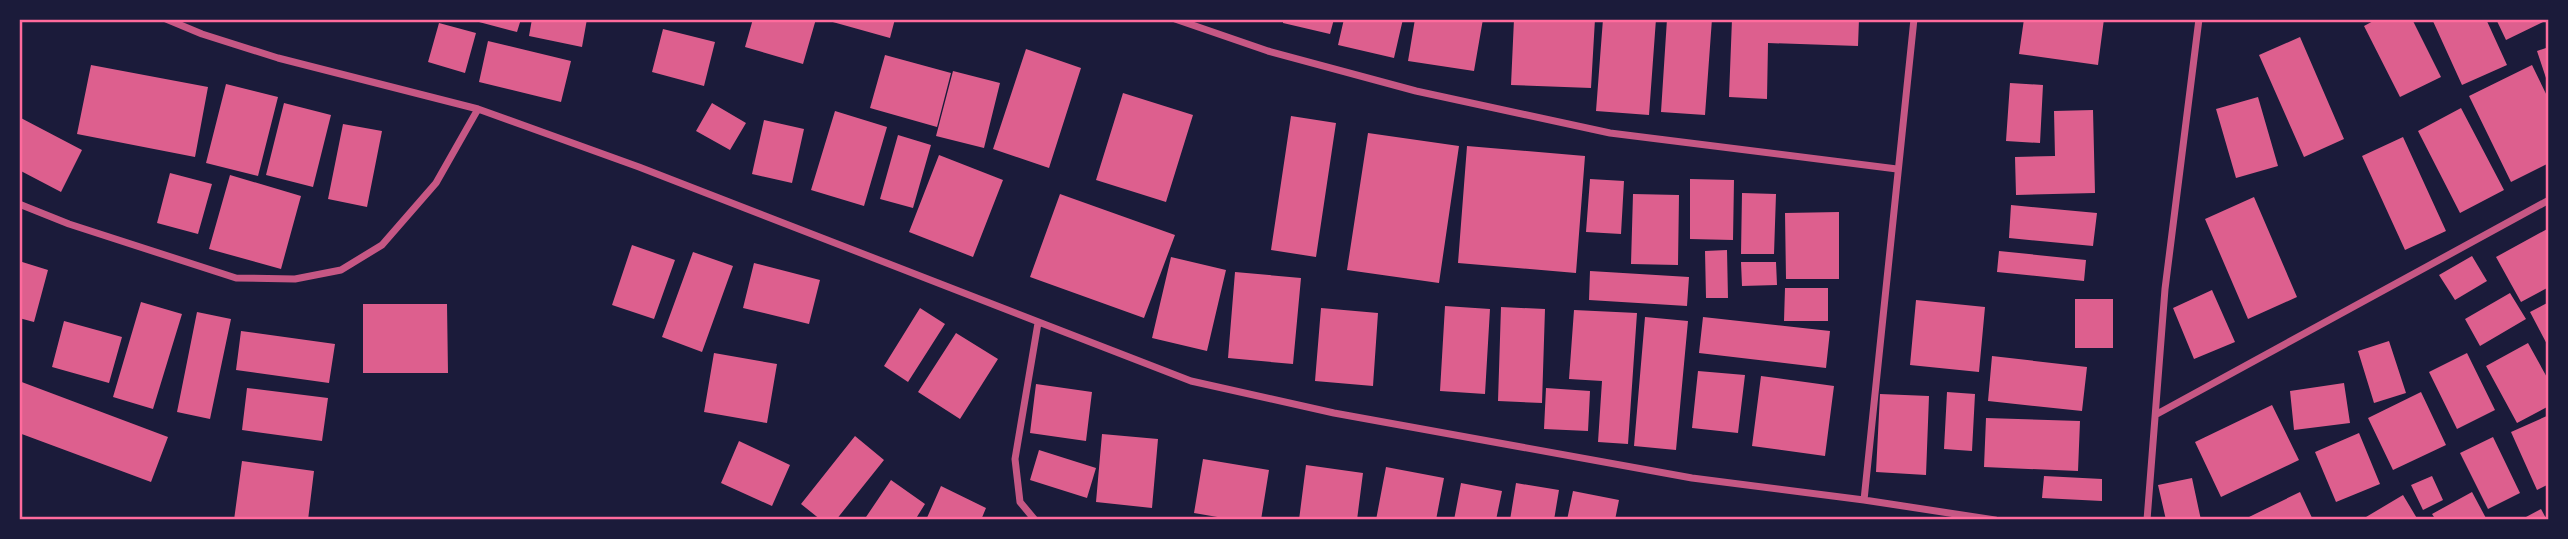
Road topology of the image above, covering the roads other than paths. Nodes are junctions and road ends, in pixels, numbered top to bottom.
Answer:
1 (166, 19) edge
2 (1175, 19) edge
3 (1914, 19) edge
4 (2201, 21) edge
5 (478, 109) junction
6 (1897, 169) junction
7 (2549, 200) edge
8 (19, 204) edge
9 (1038, 323) junction
10 (2157, 414) junction
11 (1864, 500) junction
12 (1035, 520) edge
13 (1995, 520) edge
14 (2147, 520) edge

1 - 5 street
2 - 6 street
3 - 6 street
4 - 10 street
5 - 8 street
5 - 9 street
6 - 11 street
7 - 10 street
9 - 11 street
9 - 12 street
10 - 14 street
11 - 13 street

